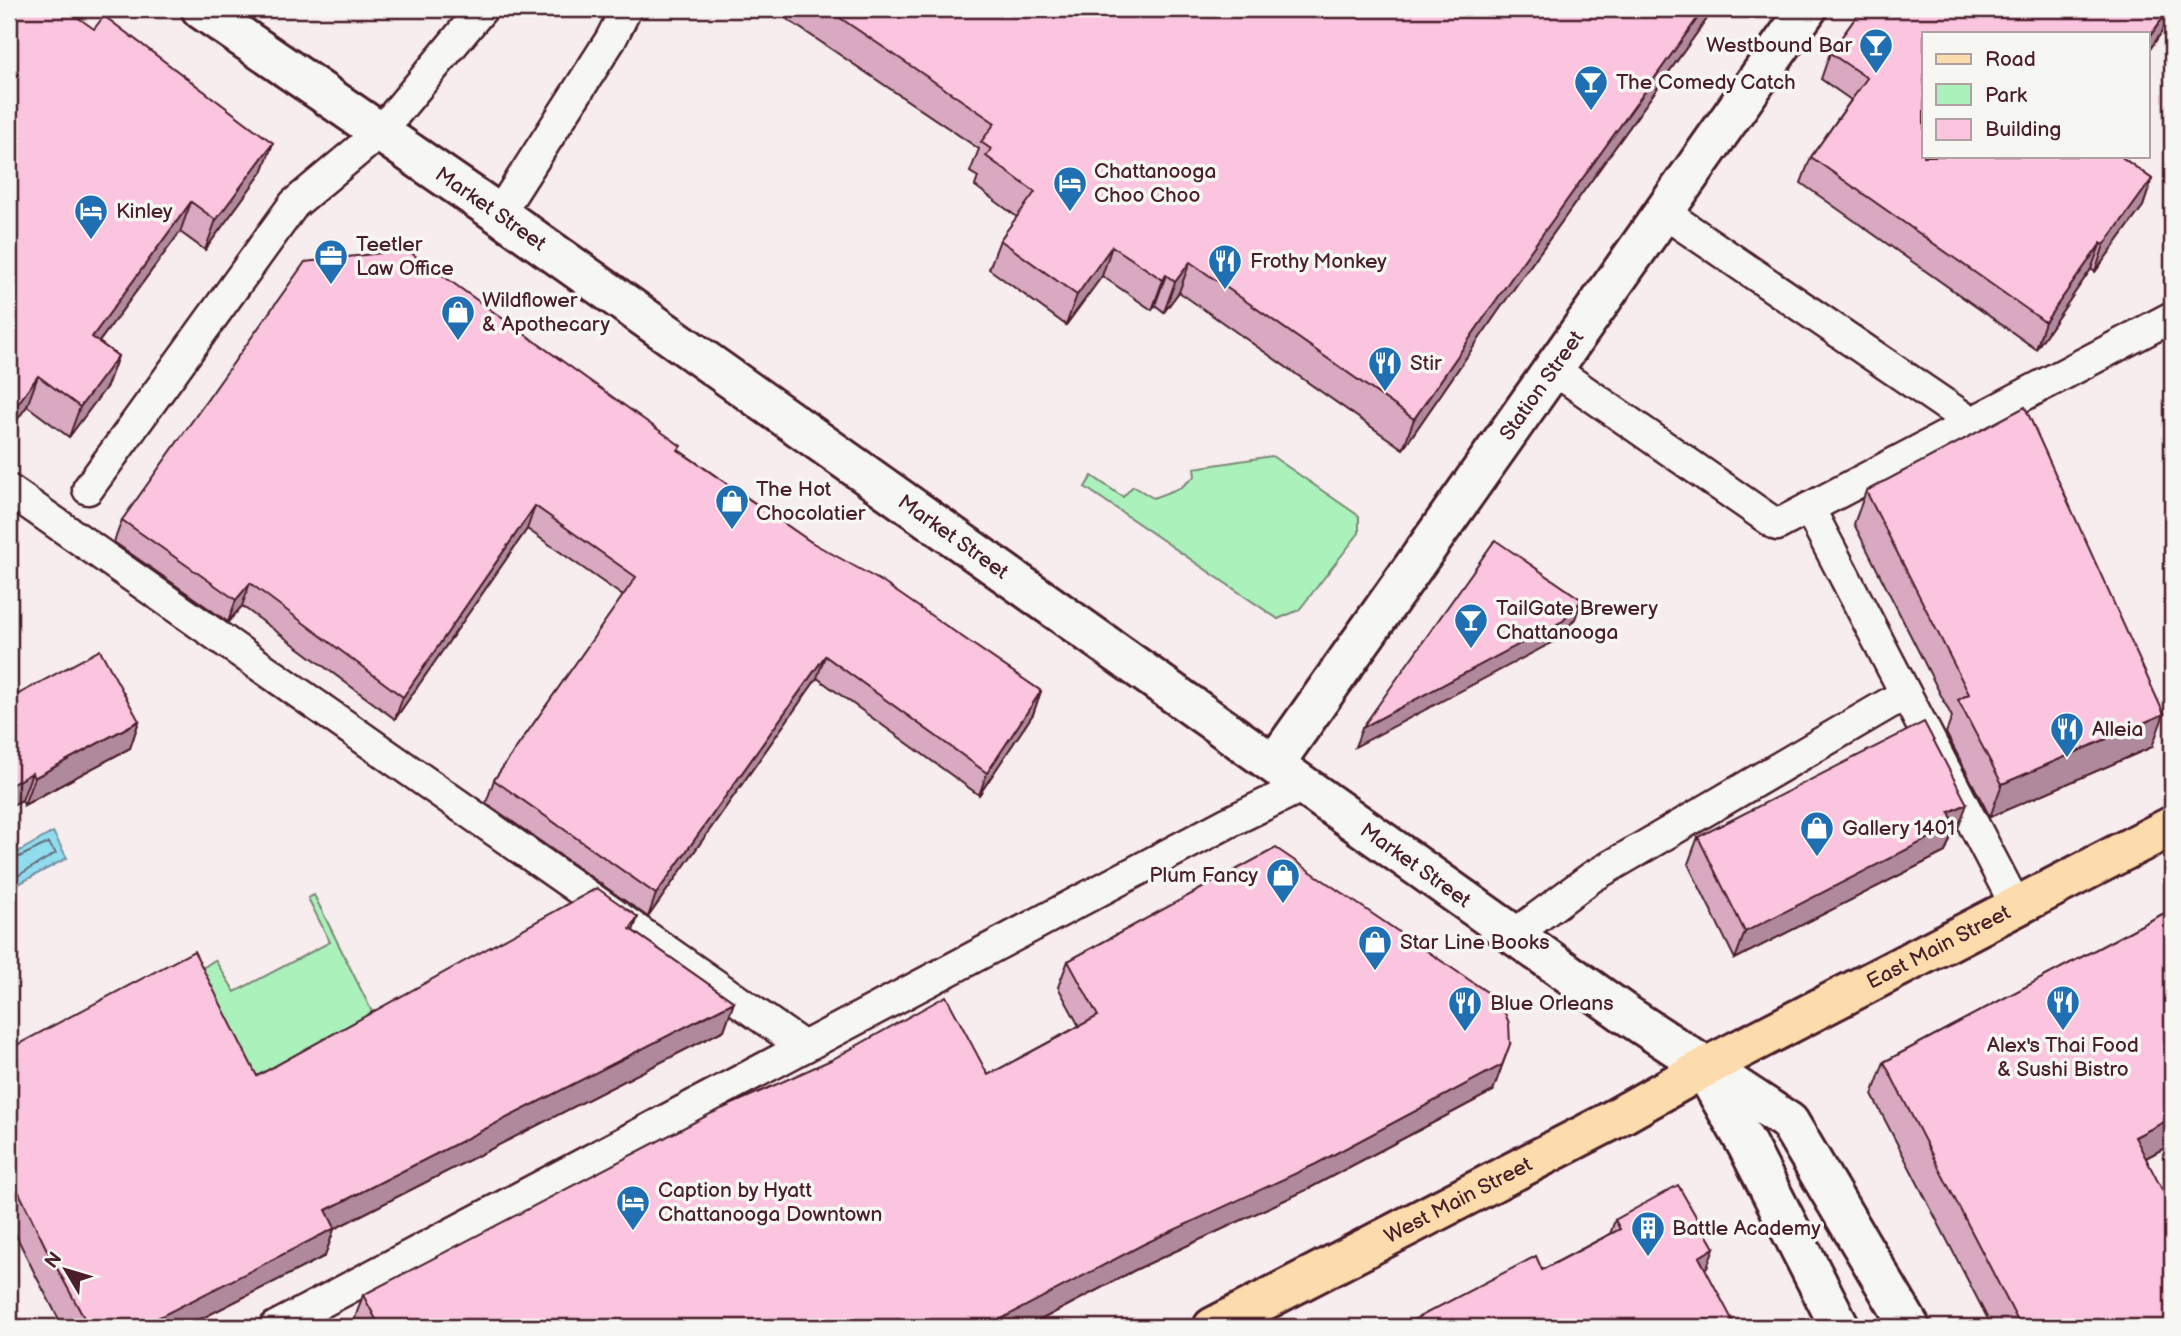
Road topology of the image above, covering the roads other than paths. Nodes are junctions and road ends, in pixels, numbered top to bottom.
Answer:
1 (201, 9) edge
2 (482, 9) edge
3 (626, 9) edge
4 (1807, 9) edge
5 (380, 132) junction
6 (1663, 212) junction
7 (499, 214) junction
8 (2172, 317) edge
9 (1553, 369) junction
10 (1972, 423) junction
11 (88, 489) dead end
12 (9, 490) edge
13 (1809, 508) junction
14 (1905, 694) junction
15 (1275, 763) junction
16 (1305, 785) junction
17 (2172, 826) edge
18 (2017, 908) junction
19 (1515, 934) junction
20 (804, 1047) junction
21 (1703, 1068) junction
22 (275, 1327) edge
23 (1213, 1327) edge
24 (1840, 1327) edge
25 (1910, 1327) edge

1 - 5 main road, Market Street
2 - 5 lane
3 - 7 lane
4 - 6 main road, Station Street
5 - 7 main road, Market Street
5 - 11 lane
6 - 9 main road, Station Street
6 - 10 lane
7 - 15 main road, Market Street
8 - 10 lane
9 - 13 lane
9 - 15 main road, Station Street
10 - 13 lane
12 - 20 lane
13 - 14 lane
14 - 18 lane
14 - 19 lane
15 - 16 main road, Market Street
16 - 19 main road, Market Street
16 - 20 lane
17 - 18 main road, East Main Street
18 - 21 main road, East Main Street
19 - 21 main road, Market Street
20 - 22 lane
21 - 23 main road, West Main Street
21 - 24 main road
21 - 25 main road, Market Street

